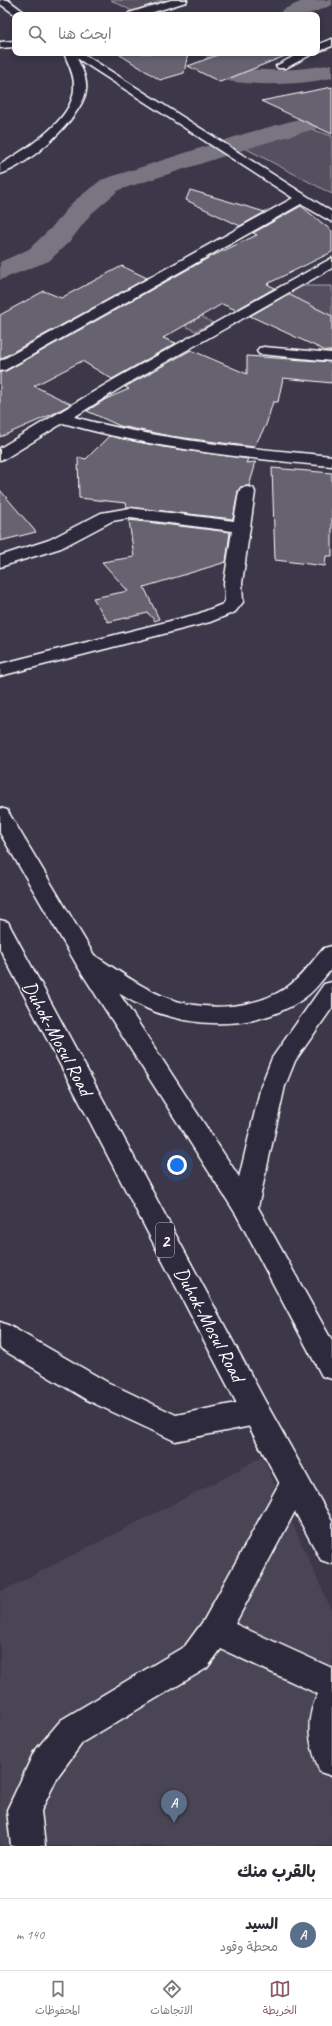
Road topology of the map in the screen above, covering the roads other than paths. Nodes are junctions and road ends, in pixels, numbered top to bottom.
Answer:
1 (1, 0) edge
2 (182, 0) edge
3 (19, 12) edge
4 (143, 12) edge
5 (332, 42) edge
6 (12, 44) edge
7 (0, 45) edge
8 (320, 48) edge
9 (70, 56) edge
10 (79, 56) edge
11 (303, 56) edge
12 (282, 66) dead end
13 (0, 170) edge
14 (302, 198) junction
15 (331, 216) edge
16 (332, 262) edge
17 (264, 351) dead end
18 (332, 357) edge
19 (0, 367) edge
20 (62, 418) junction
21 (0, 455) edge
22 (332, 462) edge
23 (246, 492) dead end
24 (242, 527) junction
25 (0, 562) edge
26 (0, 670) edge
27 (0, 815) edge
28 (0, 928) edge
29 (332, 954) edge
30 (86, 961) junction
31 (332, 990) edge
32 (245, 1207) junction
33 (0, 1334) edge
34 (332, 1367) edge
35 (256, 1412) junction
36 (295, 1484) junction
37 (332, 1550) edge
38 (214, 1631) junction
39 (332, 1684) edge
40 (332, 1700) edge
41 (332, 1760) edge
42 (28, 1846) edge

1 - 3 main road
2 - 4 main road
5 - 8 main road
6 - 7 main road
9 - 13 main road
10 - 14 main road
11 - 12 main road
14 - 15 main road
14 - 19 main road
16 - 20 main road
17 - 18 main road
20 - 21 main road
20 - 22 main road
23 - 24 main road
24 - 25 main road
24 - 26 main road
27 - 30 main road
28 - 35 main road, Duhok-Mosul Road / 2
29 - 30 main road
30 - 32 main road
31 - 32 main road
32 - 34 main road
33 - 35 main road
35 - 36 main road, Duhok-Mosul Road / 2
36 - 37 main road, Duhok-Mosul Road / 2
36 - 38 main road
38 - 39 main road
38 - 42 main road
40 - 41 main road

